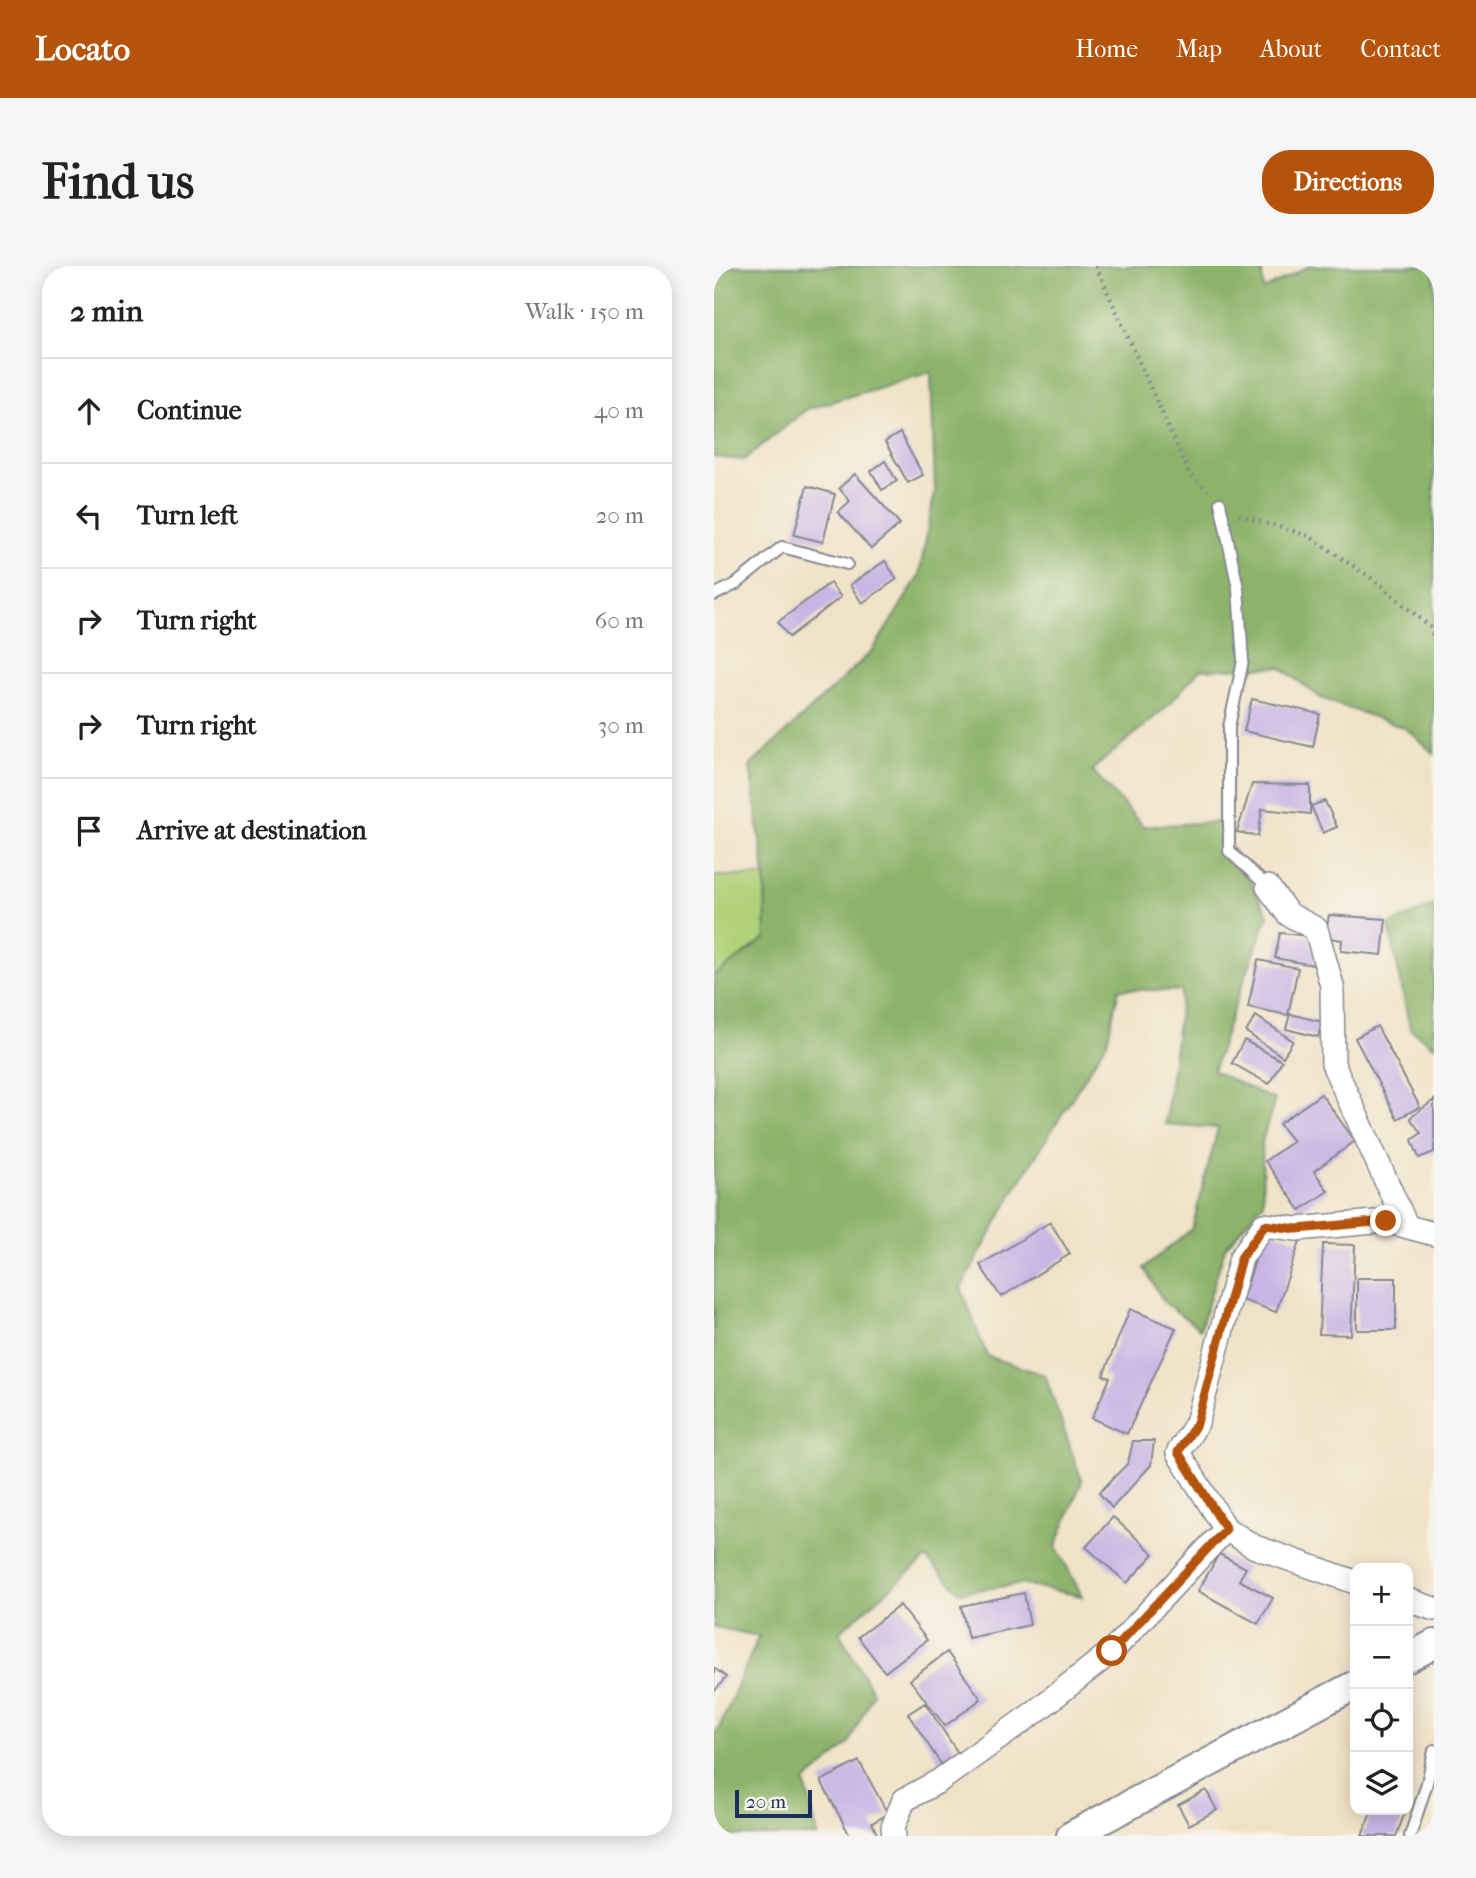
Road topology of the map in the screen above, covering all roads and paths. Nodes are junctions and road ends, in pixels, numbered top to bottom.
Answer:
1 (1096, 266) edge
2 (1220, 503) junction
3 (847, 564) dead end
4 (714, 595) edge
5 (1434, 639) edge
6 (1268, 887) joint
7 (1406, 1225) junction
8 (1434, 1234) edge
9 (1226, 1529) junction
10 (1350, 1580) edge
11 (1413, 1602) edge
12 (1434, 1609) edge
13 (1434, 1644) edge
14 (1413, 1655) edge
15 (1350, 1688) edge
16 (1434, 1750) edge
17 (894, 1836) edge
18 (1071, 1836) edge
19 (1410, 1836) edge

1 - 2 path
2 - 5 path
2 - 6 lane
3 - 4 lane
6 - 7 street
7 - 8 street
7 - 9 street
9 - 10 street
9 - 17 street
11 - 12 street
13 - 14 street
15 - 18 street
16 - 19 lane

